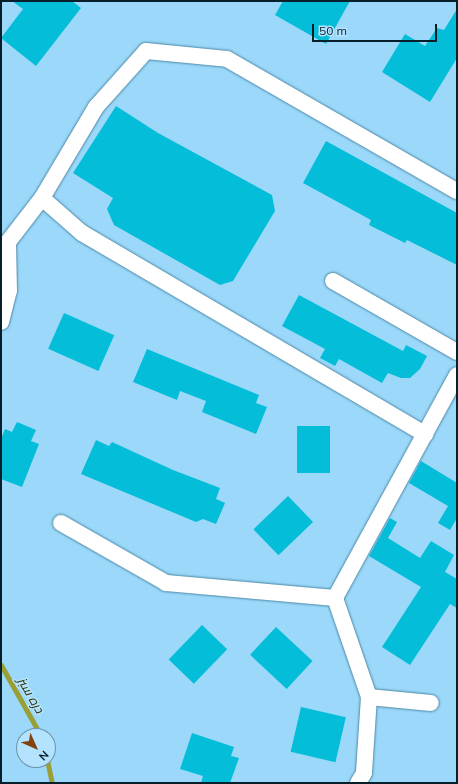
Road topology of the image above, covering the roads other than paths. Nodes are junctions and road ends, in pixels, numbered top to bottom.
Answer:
1 (457, 191) edge
2 (42, 198) junction
3 (334, 281) dead end
4 (1, 322) edge
5 (457, 352) edge
6 (457, 375) edge
7 (425, 434) junction
8 (60, 522) dead end
9 (334, 598) junction
10 (369, 697) junction
11 (431, 703) dead end
12 (358, 783) edge

1 - 2 street
2 - 4 street
2 - 7 street
3 - 5 street
6 - 7 street
7 - 9 street
8 - 9 street
9 - 10 street
10 - 11 street
10 - 12 street

